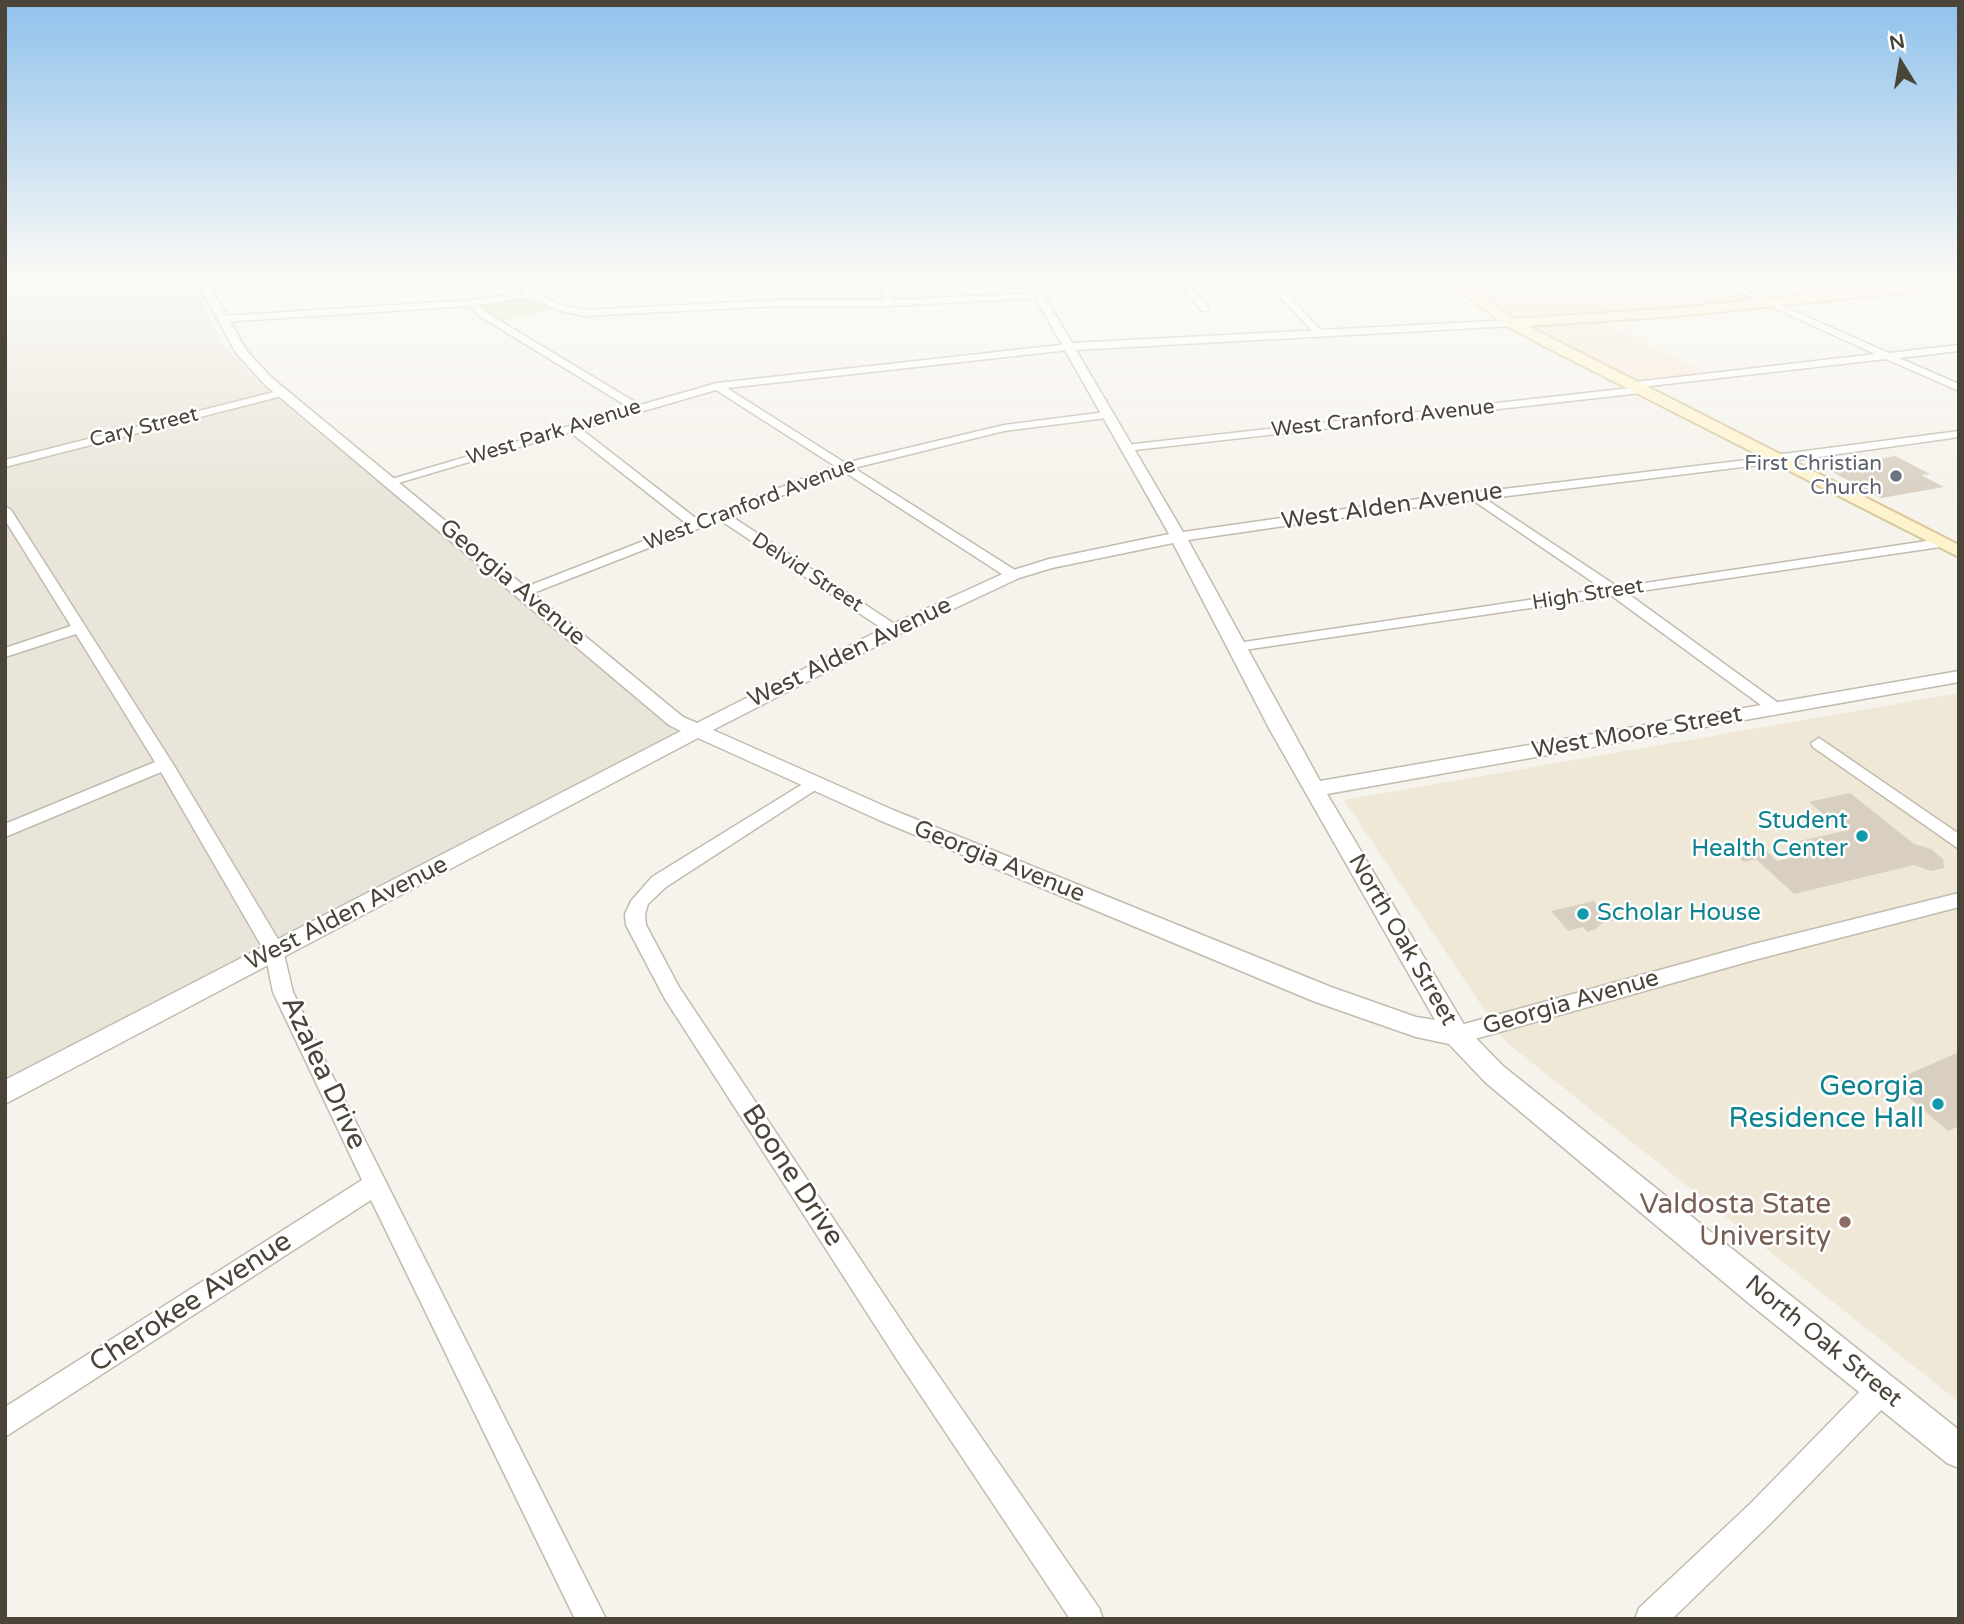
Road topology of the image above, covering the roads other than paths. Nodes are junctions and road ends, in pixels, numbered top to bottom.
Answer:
1 (241, 352) edge
2 (545, 352) edge
3 (1034, 352) edge
4 (1071, 352) edge
5 (1568, 352) edge
6 (1876, 352) edge
7 (1924, 352) edge
8 (1886, 356) junction
9 (717, 386) junction
10 (1636, 387) junction
11 (1959, 388) edge
12 (282, 393) junction
13 (638, 408) junction
14 (1106, 415) junction
15 (572, 428) junction
16 (1959, 434) edge
17 (1126, 448) junction
18 (1775, 458) junction
19 (5, 464) edge
20 (843, 467) junction
21 (391, 481) junction
22 (1475, 496) junction
23 (5, 510) edge
24 (721, 515) junction
25 (695, 524) junction
26 (1178, 537) junction
27 (1940, 543) junction
28 (1959, 552) edge
29 (1013, 575) junction
30 (1615, 591) junction
31 (523, 593) junction
32 (79, 628) junction
33 (894, 629) junction
34 (1237, 647) junction
35 (5, 653) edge
36 (1959, 677) edge
37 (1775, 708) junction
38 (698, 731) junction
39 (1819, 743) dead end
40 (165, 764) junction
41 (814, 783) junction
42 (1315, 789) junction
43 (5, 831) edge
44 (1959, 843) edge
45 (1959, 900) edge
46 (275, 951) junction
47 (1457, 1035) junction
48 (5, 1093) edge
49 (376, 1184) junction
50 (1881, 1390) junction
51 (5, 1423) edge
52 (1959, 1451) edge
53 (591, 1619) edge
54 (1088, 1619) edge
55 (1650, 1619) edge

1 - 12 street, Georgia Avenue
2 - 13 street
3 - 9 street, West Park Avenue
4 - 14 street, North Oak Street
5 - 10 main road
6 - 8 street
7 - 8 street, West Cranford Avenue
8 - 10 street, West Cranford Avenue
8 - 11 street
9 - 13 street, West Park Avenue
9 - 20 street
10 - 17 street, West Cranford Avenue
10 - 18 main road
12 - 19 street, Cary Street
12 - 21 street, Georgia Avenue
13 - 15 street, West Park Avenue
14 - 17 street, North Oak Street
14 - 20 street, West Cranford Avenue
15 - 21 street, West Park Avenue
15 - 25 street
16 - 18 street
17 - 26 street, North Oak Street
18 - 22 street, West Alden Avenue
18 - 27 main road
20 - 24 street, West Cranford Avenue
20 - 29 street
21 - 31 street, Georgia Avenue
22 - 26 street, West Alden Avenue
22 - 30 street
23 - 32 street, Azalea Drive
24 - 25 street, West Cranford Avenue
24 - 33 street, Delvid Street
25 - 31 street, West Cranford Avenue
26 - 29 street, West Alden Avenue
26 - 34 street, North Oak Street
27 - 28 main road
27 - 30 street, High Street
29 - 33 street, West Alden Avenue
30 - 34 street, High Street
30 - 37 street
31 - 38 street, Georgia Avenue
32 - 35 street
32 - 40 street, Azalea Drive
33 - 38 street, West Alden Avenue
34 - 42 street, North Oak Street
36 - 37 street, West Moore Street
37 - 42 street, West Moore Street
38 - 41 street, Georgia Avenue
38 - 46 street, West Alden Avenue
39 - 44 street
40 - 43 street
40 - 46 street, Azalea Drive
41 - 47 street, Georgia Avenue
41 - 54 street, Boone Drive
42 - 47 street, North Oak Street
45 - 47 street, Georgia Avenue
46 - 48 street, West Alden Avenue
46 - 49 street, Azalea Drive
47 - 50 street, North Oak Street
49 - 51 street, Cherokee Avenue
49 - 53 street, Azalea Drive
50 - 52 street, North Oak Street
50 - 55 street

